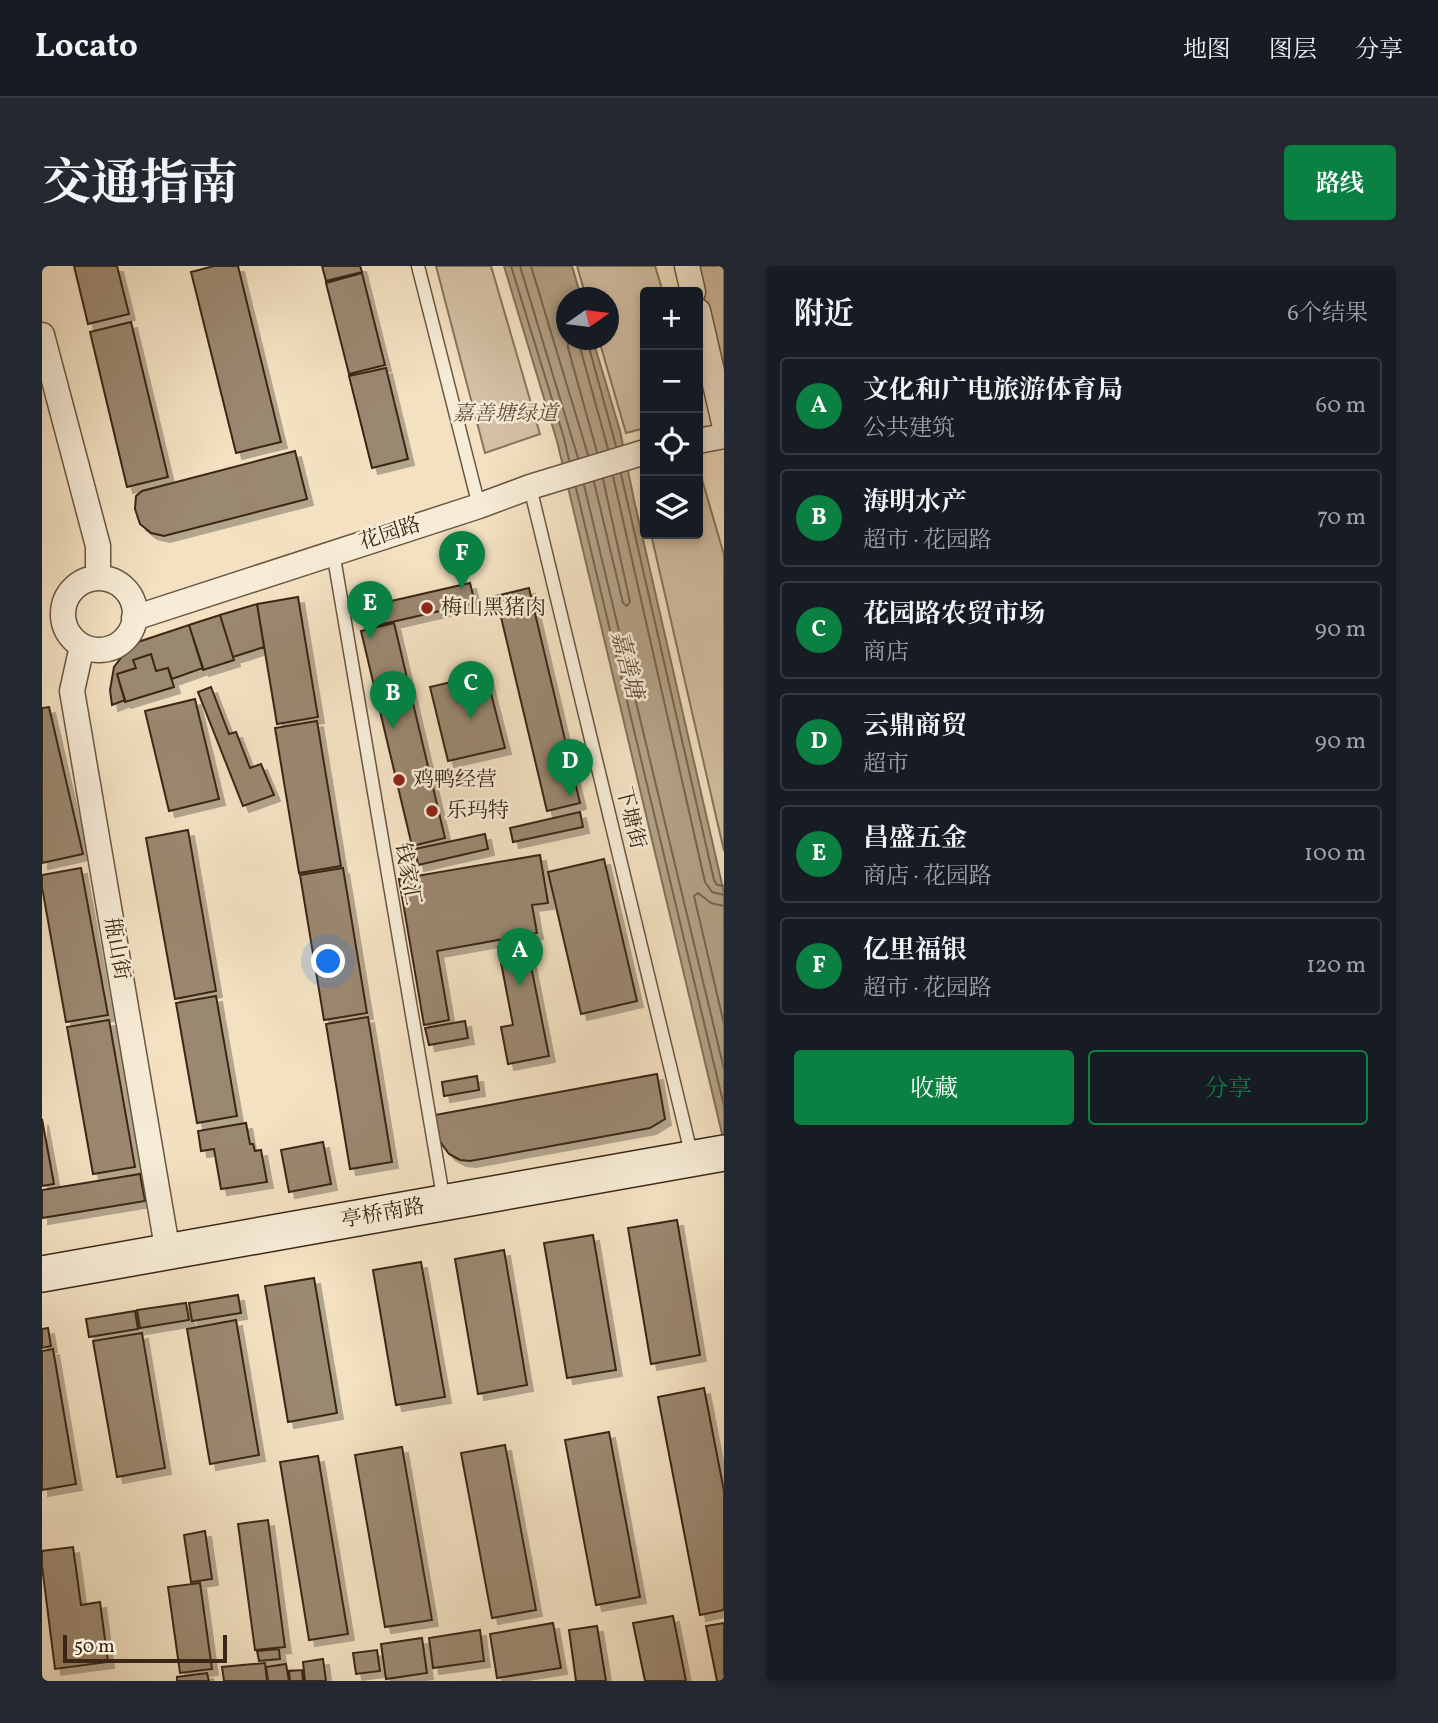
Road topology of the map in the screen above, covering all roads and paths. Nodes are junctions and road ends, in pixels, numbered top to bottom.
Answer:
1 (418, 266) edge
2 (687, 266) edge
3 (692, 287) edge
4 (703, 333) edge
5 (42, 335) edge
6 (724, 423) edge
7 (724, 436) edge
8 (703, 441) edge
9 (640, 453) edge
10 (530, 487) junction
11 (479, 506) junction
12 (333, 552) junction
13 (98, 578) junction
14 (134, 618) junction
15 (82, 646) junction
16 (708, 1155) edge
17 (444, 1202) junction
18 (168, 1253) junction
19 (42, 1274) edge

1 - 11 lane
2 - 3 street
4 - 6 street
5 - 13 street
7 - 8 street
9 - 10 street, 花园路
10 - 11 street, 花园路
10 - 16 lane, 下塘街
11 - 12 street, 花园路
12 - 14 street, 花园路
12 - 17 lane, 钱家汇
13 - 14 street
13 - 15 street
14 - 15 street
15 - 18 street, 甁山街
16 - 17 street, 亭桥南路
17 - 18 street, 亭桥南路
18 - 19 street, 亭桥南路

